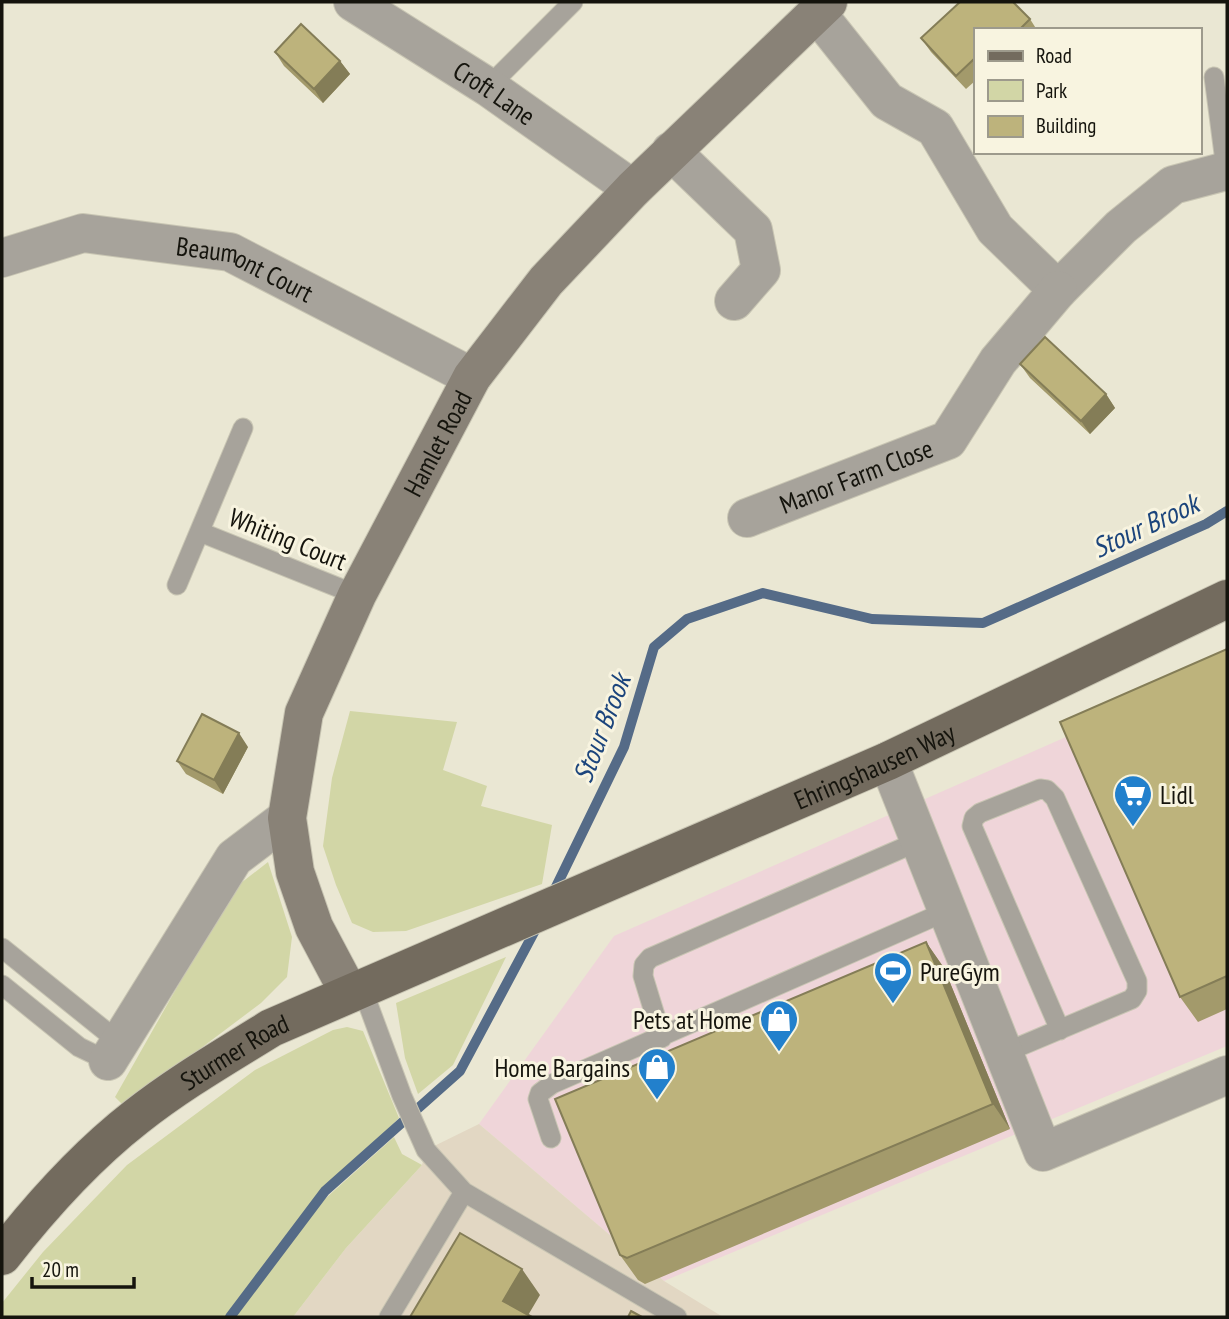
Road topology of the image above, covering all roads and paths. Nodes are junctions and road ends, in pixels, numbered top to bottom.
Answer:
1 (353, 2) edge
2 (573, 2) edge
3 (822, 7) edge
4 (1214, 77) dead end
5 (488, 87) junction
6 (671, 151) junction
7 (1226, 174) edge
8 (633, 189) junction
9 (2, 258) edge
10 (1058, 290) junction
11 (734, 301) dead end
12 (472, 377) junction
13 (243, 428) dead end
14 (747, 518) dead end
15 (200, 532) junction
16 (177, 585) dead end
17 (357, 595) junction
18 (1227, 599) edge
19 (888, 761) junction
20 (287, 818) junction
21 (919, 841) junction
22 (947, 911) junction
23 (517, 921) joint
24 (2, 948) edge
25 (2, 985) edge
26 (355, 990) junction
27 (1060, 1030) junction
28 (662, 1038) junction
29 (114, 1051) junction
30 (1004, 1053) junction
31 (1227, 1075) edge
32 (551, 1138) dead end
33 (464, 1192) junction
34 (2, 1256) edge
35 (389, 1317) edge
36 (677, 1317) edge

1 - 5 street, Croft Lane
2 - 5 lane
3 - 6 street, Hamlet Road
3 - 10 street
4 - 7 lane
5 - 8 street, Croft Lane
6 - 8 street, Hamlet Road
6 - 11 street
7 - 10 street, Manor Farm Close
8 - 12 street, Hamlet Road
9 - 12 street, Beaumont Court
10 - 14 street, Manor Farm Close
12 - 17 street, Hamlet Road
13 - 15 lane, Whiting Court
15 - 16 lane, Whiting Court
15 - 17 lane, Whiting Court
17 - 20 street, Hamlet Road
18 - 19 main road, Ehringshausen Way
19 - 21 street
19 - 23 main road, Ehringshausen Way
20 - 26 street, Hamlet Road
20 - 29 street
21 - 22 street
21 - 28 lane
22 - 28 lane
22 - 30 street
23 - 26 main road, Sturmer Road
24 - 29 lane
25 - 29 lane
26 - 33 lane
26 - 34 main road, Sturmer Road
27 - 27 lane
27 - 30 lane
28 - 32 lane
30 - 31 street
33 - 35 lane
33 - 36 lane

